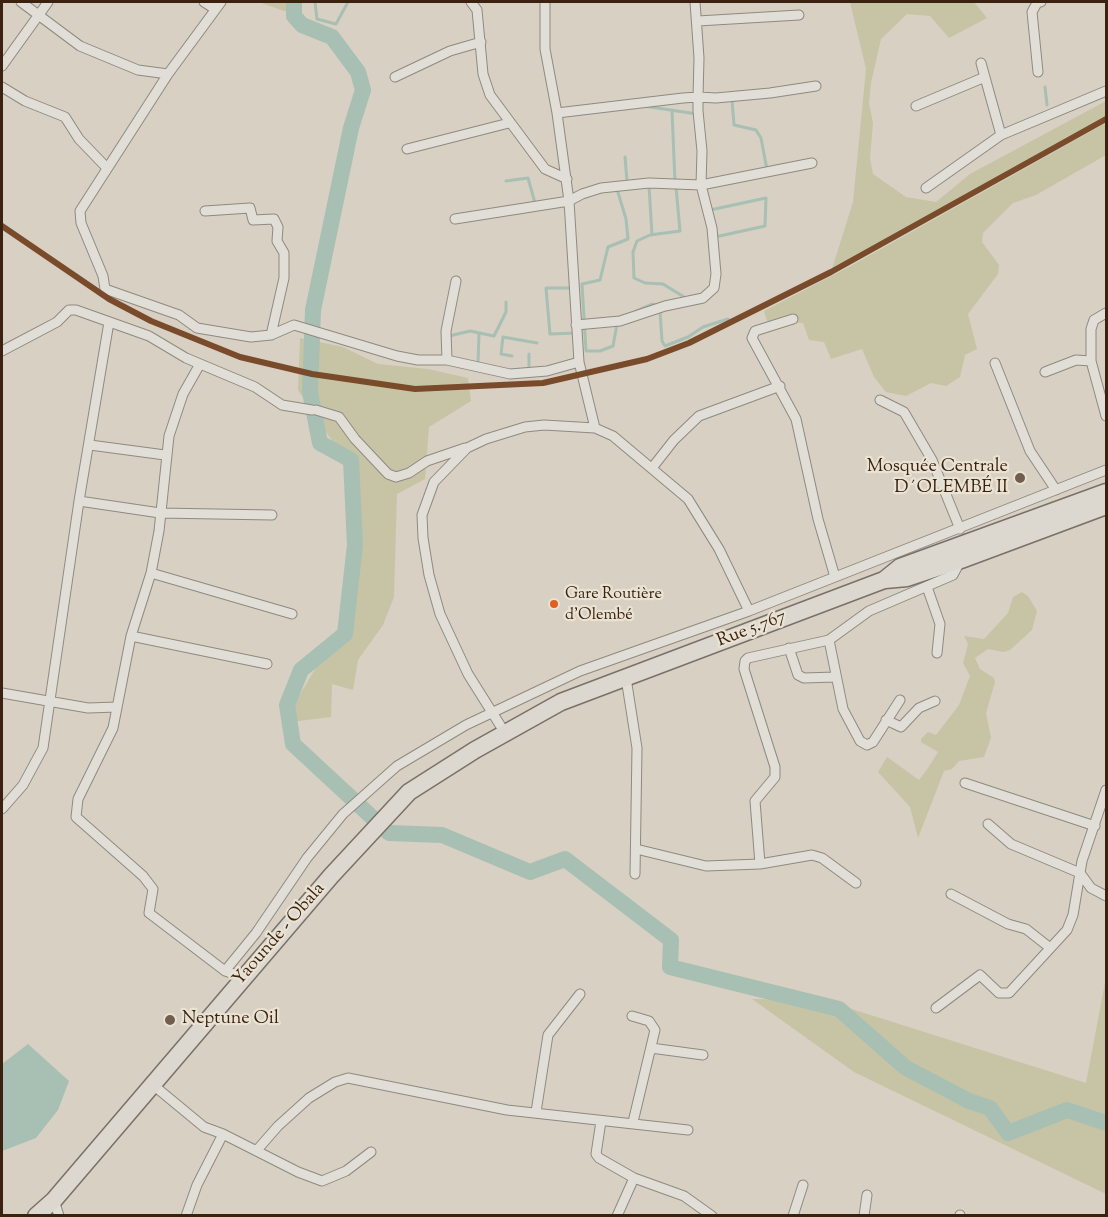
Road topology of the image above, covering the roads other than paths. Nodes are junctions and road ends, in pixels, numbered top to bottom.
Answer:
1 (21, 2) edge
2 (48, 2) edge
3 (204, 2) edge
4 (471, 2) edge
5 (545, 2) edge
6 (695, 2) edge
7 (1031, 2) edge
8 (1041, 2) edge
9 (218, 5) edge
10 (477, 6) edge
11 (1032, 12) junction
12 (38, 15) junction
13 (799, 15) dead end
14 (698, 21) junction
15 (482, 42) junction
16 (981, 63) dead end
17 (2, 66) edge
18 (1038, 72) dead end
19 (168, 74) junction
20 (395, 77) dead end
21 (985, 77) junction
22 (816, 86) dead end
23 (2, 87) edge
24 (1107, 91) edge
25 (698, 98) junction
26 (916, 106) dead end
27 (557, 113) junction
28 (509, 123) junction
29 (1001, 135) junction
30 (407, 149) dead end
31 (812, 163) dead end
32 (107, 168) junction
33 (567, 179) junction
34 (701, 186) junction
35 (927, 188) dead end
36 (569, 201) junction
37 (205, 211) dead end
38 (455, 219) dead end
39 (456, 280) dead end
40 (1107, 313) edge
41 (793, 319) dead end
42 (109, 322) junction
43 (576, 325) junction
44 (271, 335) junction
45 (2, 351) edge
46 (447, 360) junction
47 (1091, 361) junction
48 (579, 362) junction
49 (995, 363) dead end
50 (200, 364) junction
51 (1045, 372) dead end
52 (780, 386) junction
53 (880, 400) dead end
54 (1107, 416) edge
55 (595, 428) junction
56 (90, 445) junction
57 (467, 448) junction
58 (165, 455) junction
59 (652, 468) junction
60 (1107, 470) edge
61 (1056, 490) junction
62 (1107, 492) edge
63 (79, 501) junction
64 (1107, 506) edge
65 (160, 513) junction
66 (272, 514) dead end
67 (960, 529) junction
68 (961, 560) junction
69 (151, 573) junction
70 (835, 577) junction
71 (884, 580) junction
72 (927, 587) junction
73 (749, 611) junction
74 (292, 614) dead end
75 (132, 636) junction
76 (829, 640) junction
77 (789, 648) junction
78 (937, 652) dead end
79 (267, 664) dead end
80 (835, 677) junction
81 (626, 678) junction
82 (2, 693) edge
83 (900, 700) dead end
84 (52, 701) junction
85 (935, 701) dead end
86 (117, 707) junction
87 (493, 711) junction
88 (886, 720) junction
89 (506, 733) junction
90 (965, 783) dead end
91 (1107, 790) edge
92 (409, 792) joint
93 (2, 809) edge
94 (988, 824) dead end
95 (1095, 826) junction
96 (636, 849) junction
97 (759, 864) junction
98 (1080, 873) junction
99 (635, 874) dead end
100 (856, 883) dead end
101 (951, 894) dead end
102 (1107, 896) edge
103 (1049, 947) junction
104 (225, 971) junction
105 (243, 977) junction
106 (580, 994) dead end
107 (936, 1008) dead end
108 (632, 1016) dead end
109 (651, 1048) junction
110 (703, 1055) dead end
111 (152, 1084) junction
112 (536, 1112) junction
113 (601, 1121) junction
114 (633, 1122) junction
115 (688, 1131) dead end
116 (223, 1134) junction
117 (257, 1150) junction
118 (371, 1152) dead end
119 (634, 1178) junction
120 (803, 1185) dead end
121 (867, 1195) dead end
122 (56, 1208) edge
123 (36, 1215) edge
124 (186, 1215) edge
125 (617, 1215) edge
126 (712, 1215) edge
127 (793, 1215) edge
128 (864, 1215) edge

1 - 12 street
2 - 12 street
3 - 9 street
4 - 10 street
5 - 27 street
6 - 14 street
7 - 11 street
8 - 11 street
9 - 19 street
10 - 15 street
11 - 18 street
12 - 17 street
12 - 19 street
13 - 14 street
14 - 25 street
15 - 20 street
15 - 28 street
16 - 21 street
19 - 32 street
21 - 26 street
21 - 29 street
22 - 25 street
23 - 32 street
24 - 29 street
25 - 27 street
25 - 34 street
27 - 33 street
28 - 30 street
28 - 33 street
29 - 35 street
31 - 34 street
32 - 44 street
33 - 36 street
34 - 36 street
34 - 43 street
36 - 38 street
36 - 43 street
37 - 44 street
39 - 46 street
40 - 47 street
41 - 52 street
42 - 45 street
42 - 50 street
42 - 56 street
43 - 48 street
44 - 46 street
46 - 48 street
47 - 51 street
47 - 54 street
48 - 55 street
49 - 61 street
50 - 57 street
50 - 58 street
52 - 59 street
52 - 70 street
53 - 67 street
55 - 57 street
55 - 59 street
56 - 58 street
56 - 63 street
57 - 87 street
58 - 65 street
59 - 73 street
60 - 61 street
61 - 67 street
62 - 71 highway, Rue 5.767
63 - 65 street
63 - 84 street
64 - 68 highway
65 - 66 street
65 - 69 street
67 - 70 street
68 - 71 highway
68 - 72 street
69 - 74 street
69 - 75 street
70 - 73 street
71 - 81 highway, Rue 5.767
72 - 76 street
72 - 78 street
73 - 87 street
75 - 79 street
75 - 86 street
76 - 77 street
76 - 80 street
77 - 80 street
77 - 97 street
80 - 88 street
81 - 89 highway, Rue 5.767
81 - 96 street
82 - 84 street
83 - 88 street
84 - 86 street
84 - 93 street
85 - 88 street
86 - 104 street
87 - 89 street
87 - 104 street
89 - 92 highway, Rue 5.767
90 - 95 street
91 - 95 street
92 - 105 highway, Yaounde - Obala
94 - 98 street
95 - 98 street
96 - 97 street
96 - 99 street
97 - 100 street
98 - 102 street
98 - 103 street
101 - 103 street
103 - 107 street
104 - 105 street
105 - 111 highway, Yaounde - Obala
106 - 112 street
108 - 109 street
109 - 110 street
109 - 114 street
111 - 116 street
111 - 122 highway, Yaounde - Obala
112 - 113 street
112 - 117 street
113 - 114 street
113 - 119 street
114 - 115 street
116 - 117 street
116 - 124 street
117 - 118 street
119 - 125 street
119 - 126 street
120 - 127 street
121 - 128 street
122 - 123 highway, Yaounde - Obala

